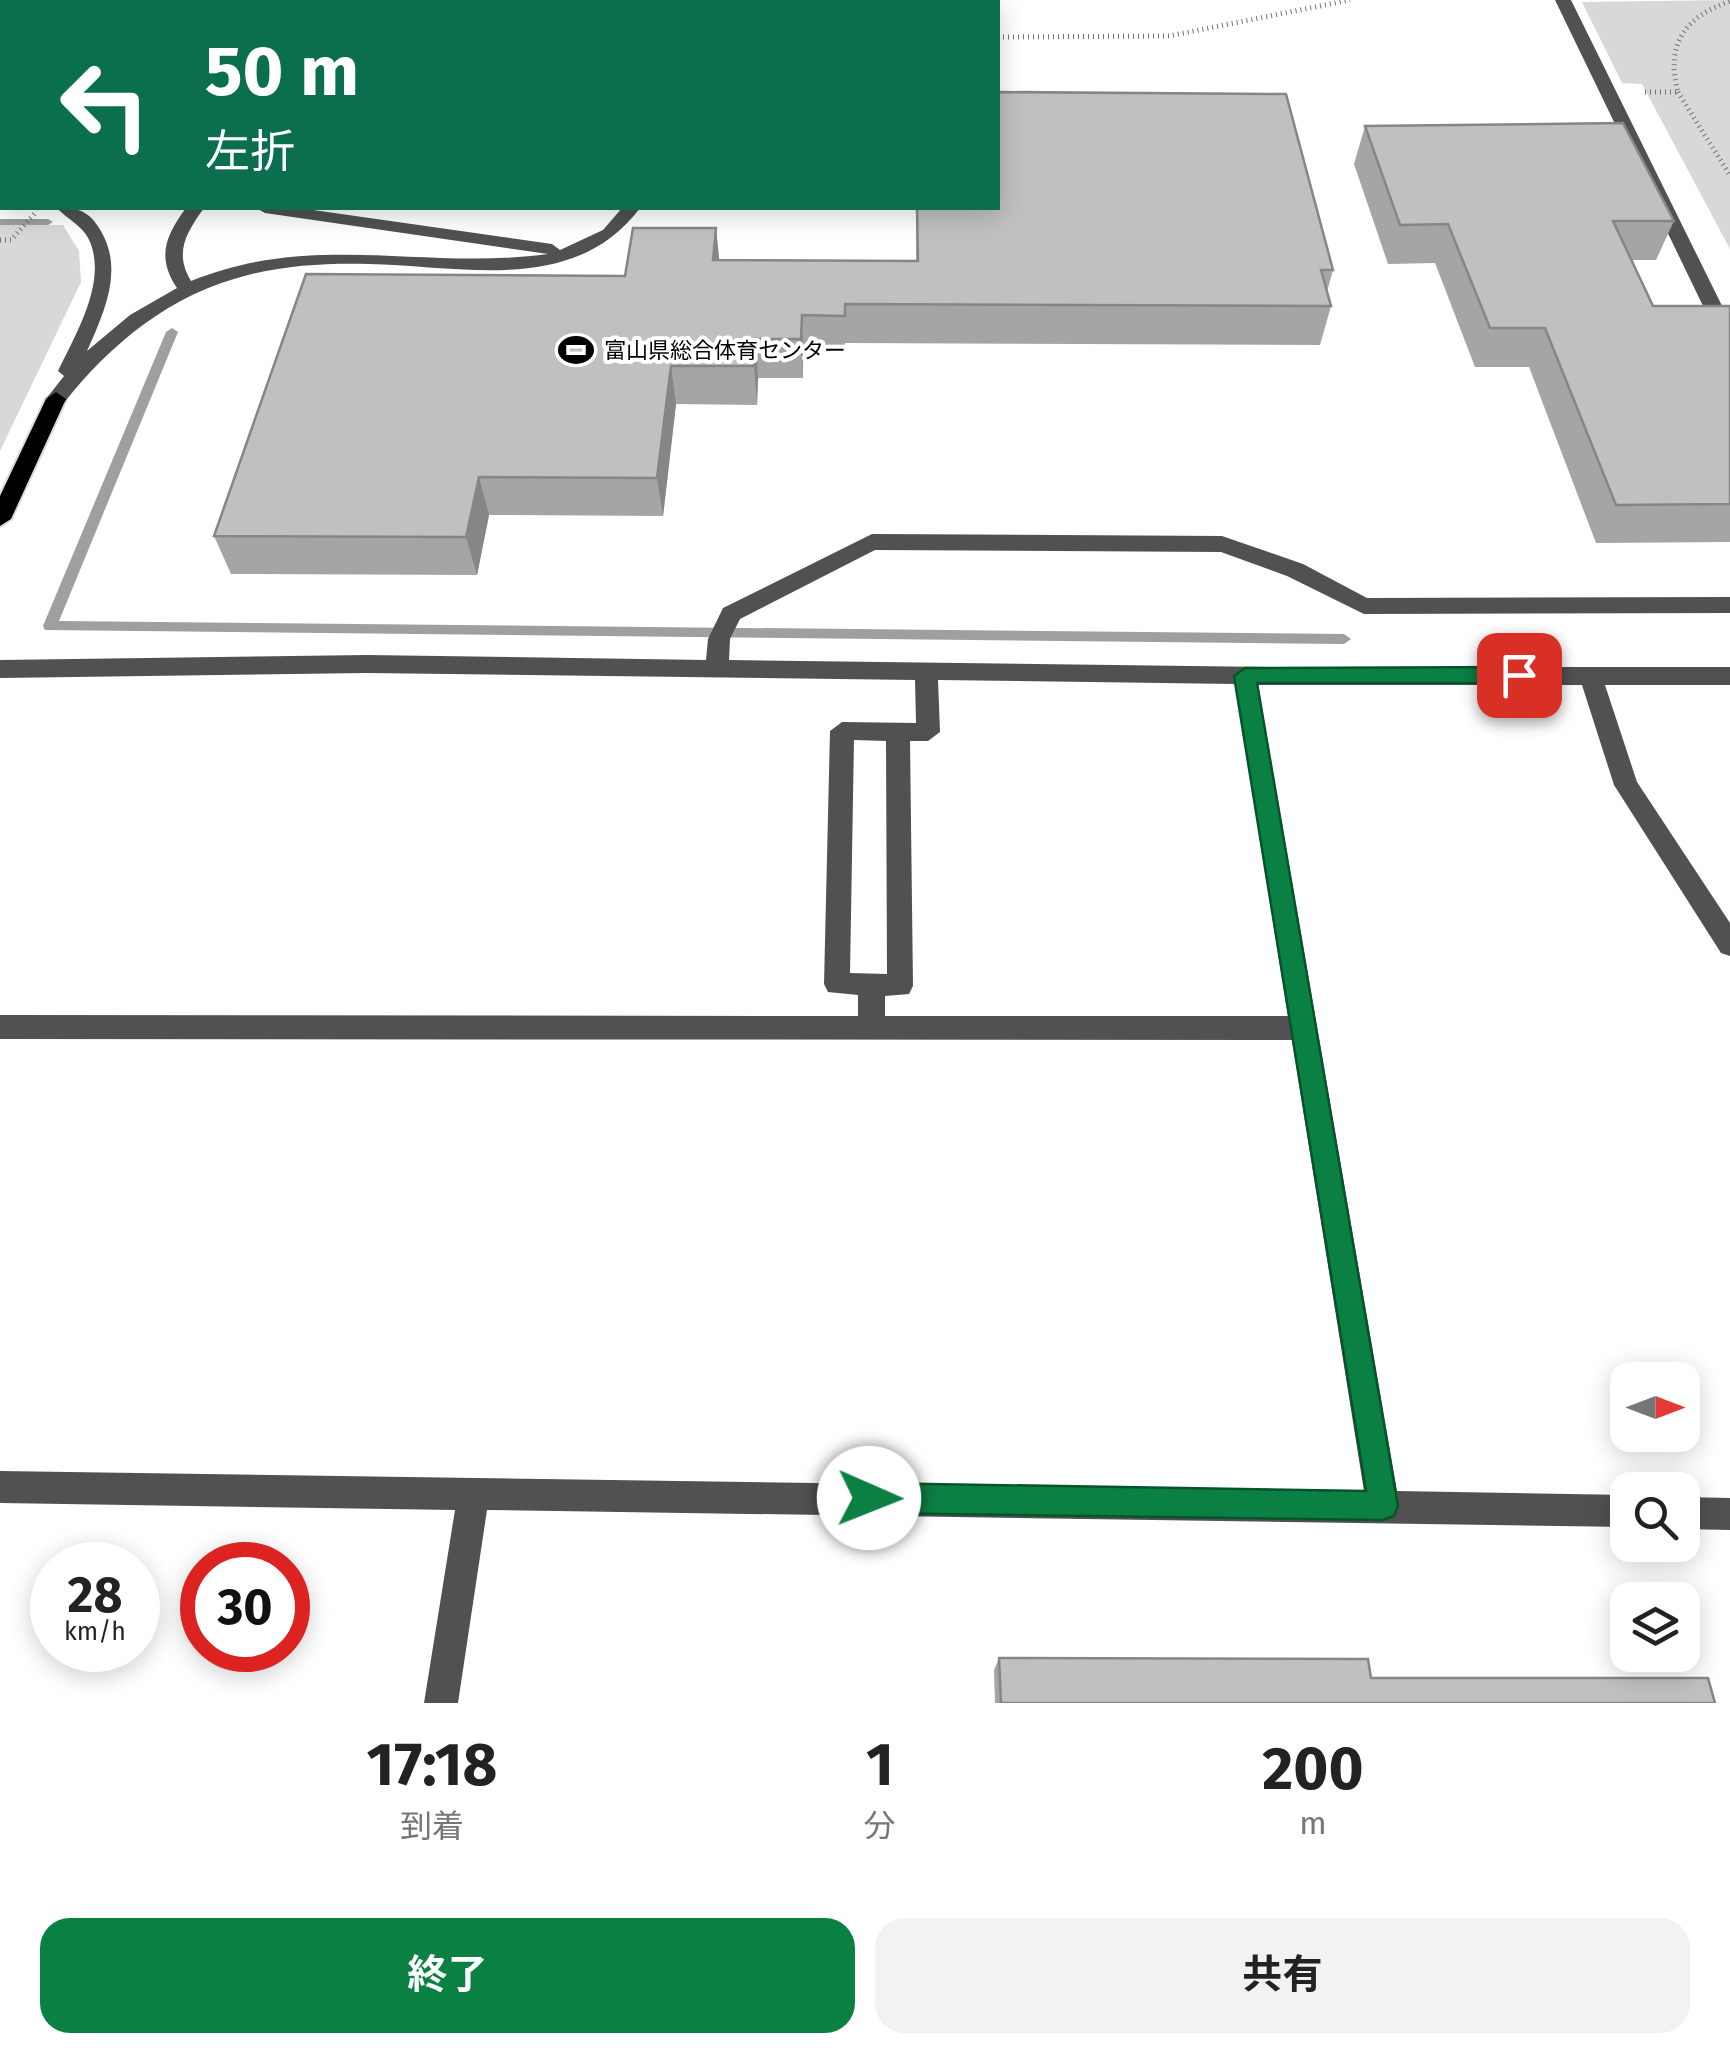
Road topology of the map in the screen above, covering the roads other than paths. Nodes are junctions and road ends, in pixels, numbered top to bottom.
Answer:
1 (1563, 0) edge
2 (69, 210) edge
3 (193, 210) edge
4 (307, 210) edge
5 (629, 210) edge
6 (605, 237) junction
7 (187, 289) junction
8 (1730, 341) edge
9 (56, 399) junction
10 (0, 519) edge
11 (1730, 605) edge
12 (0, 669) edge
13 (716, 669) junction
14 (926, 672) junction
15 (1590, 675) junction
16 (1245, 676) junction
17 (1730, 676) edge
18 (898, 732) junction
19 (1730, 945) edge
20 (871, 984) junction
21 (0, 1026) edge
22 (872, 1026) junction
23 (1305, 1028) junction
24 (0, 1487) edge
25 (474, 1492) junction
26 (1383, 1506) junction
27 (1610, 1511) edge
28 (1700, 1513) edge
29 (1730, 1514) edge
30 (441, 1703) edge

1 - 8 street
2 - 9 street
3 - 7 street
4 - 6 street
5 - 6 street
6 - 7 street
7 - 9 street
9 - 10 main road
11 - 13 street
12 - 13 street
13 - 14 street
14 - 16 street
14 - 18 street
15 - 16 street
15 - 17 street
15 - 19 street
16 - 23 street
18 - 20 street
18 - 20 street
20 - 22 street
21 - 22 street
22 - 23 street
23 - 26 street
24 - 25 street
25 - 26 street
25 - 30 street
26 - 27 street
28 - 29 street

